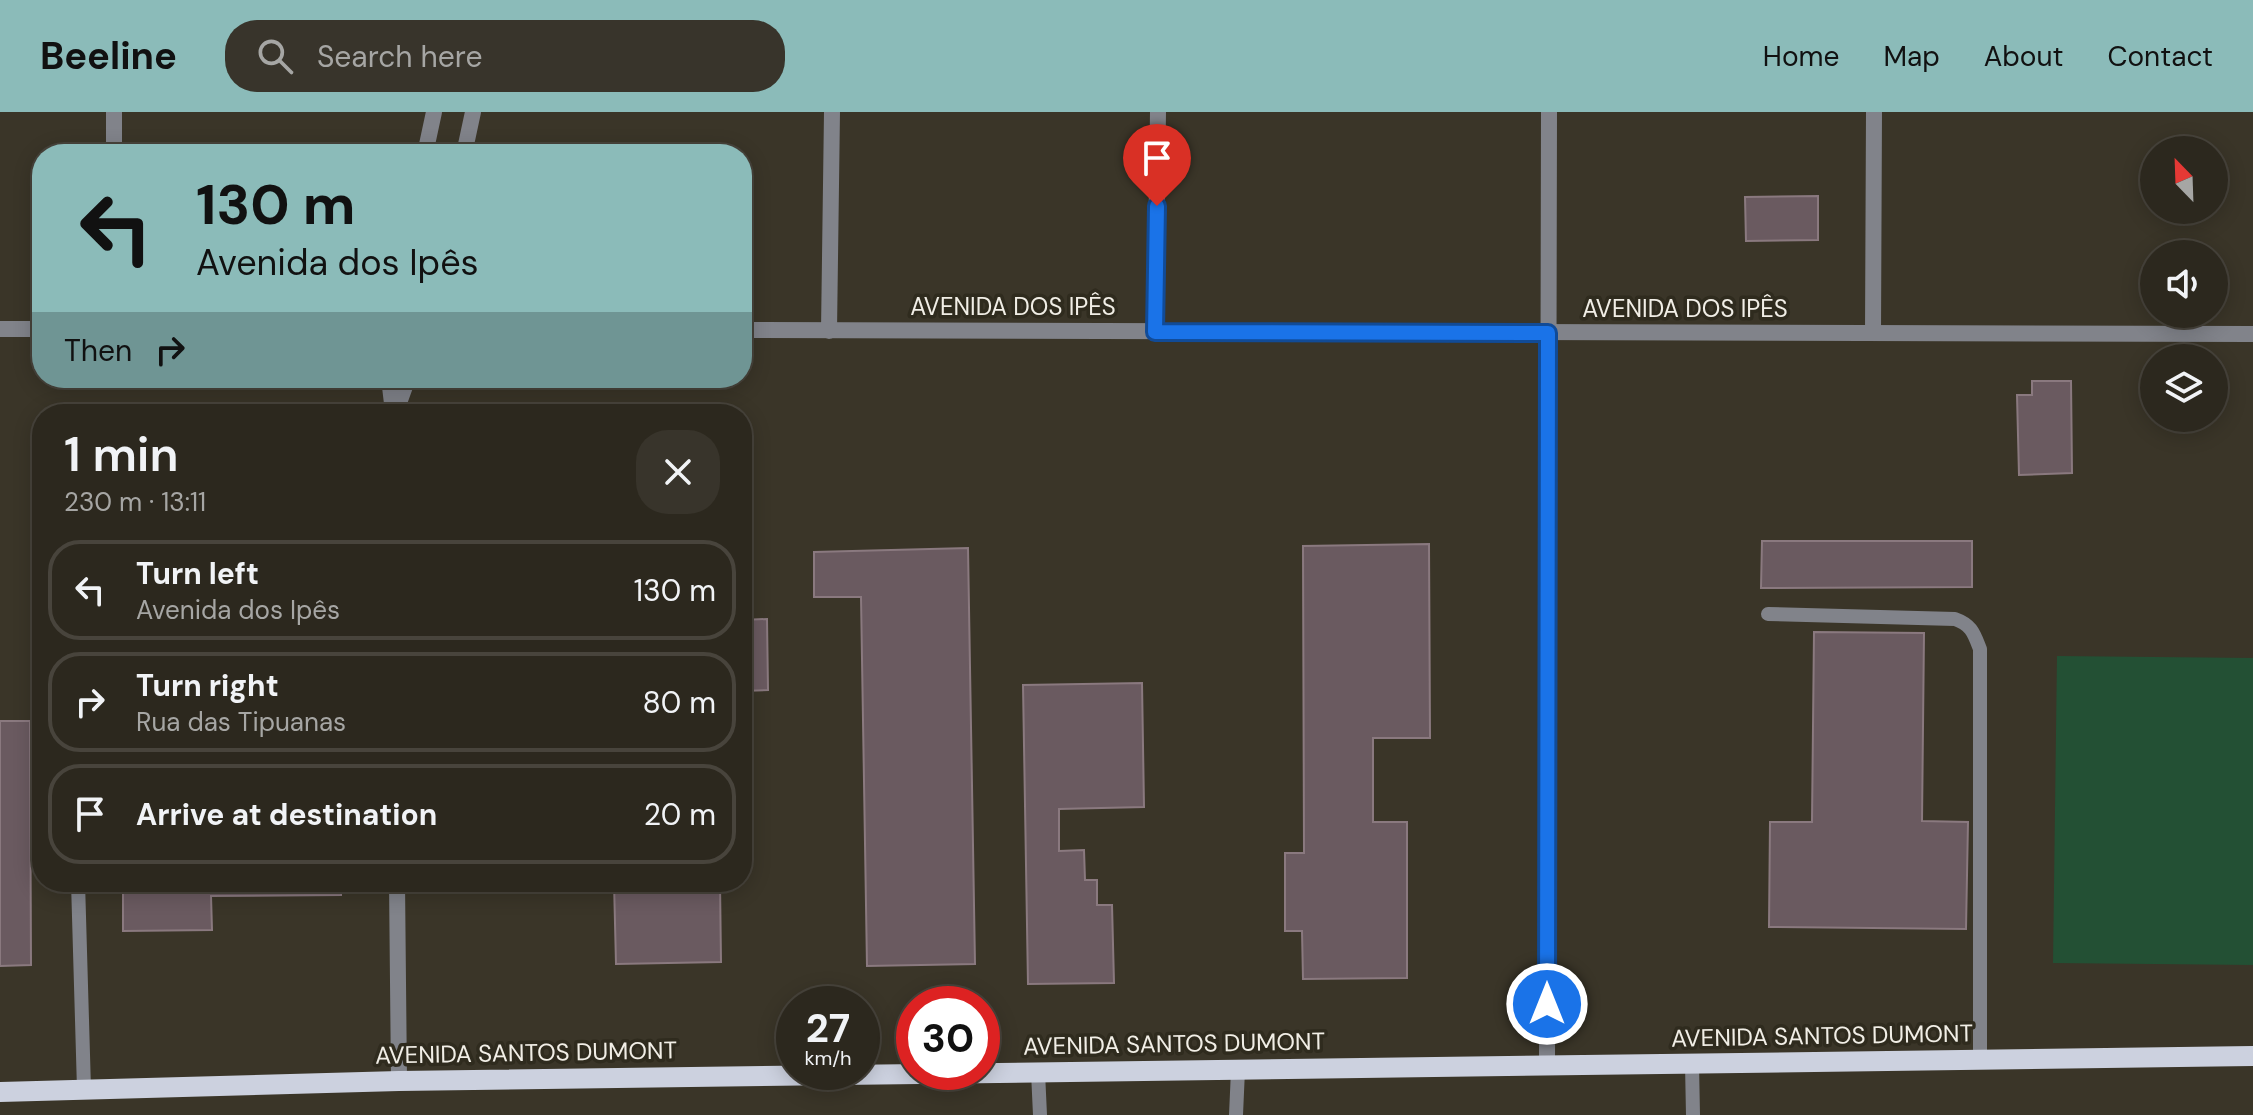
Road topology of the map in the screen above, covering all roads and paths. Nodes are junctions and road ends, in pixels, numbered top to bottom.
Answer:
1 (114, 112) edge
2 (434, 112) edge
3 (473, 112) edge
4 (832, 112) edge
5 (1158, 112) edge
6 (1549, 112) edge
7 (1874, 112) edge
8 (114, 144) edge
9 (427, 144) edge
10 (466, 144) edge
11 (0, 329) edge
12 (32, 329) edge
13 (752, 330) edge
14 (829, 331) junction
15 (1155, 332) junction
16 (1548, 333) junction
17 (1873, 333) junction
18 (2253, 334) edge
19 (1768, 614) dead end
20 (78, 892) edge
21 (397, 892) edge
22 (2253, 1056) edge
23 (1980, 1059) junction
24 (1692, 1064) junction
25 (1547, 1065) junction
26 (1238, 1070) junction
27 (1038, 1072) junction
28 (399, 1081) junction
29 (84, 1089) junction
30 (0, 1092) edge
31 (1040, 1115) edge
32 (1236, 1115) edge
33 (1693, 1115) edge

1 - 8 street
2 - 9 street
3 - 10 street
4 - 14 street
5 - 15 street
6 - 16 street
7 - 17 street
11 - 12 street
13 - 14 street, AVENIDA DOS IPÊS
14 - 15 street, AVENIDA DOS IPÊS
15 - 16 street, AVENIDA DOS IPÊS
16 - 17 street, AVENIDA DOS IPÊS
16 - 25 street
17 - 18 street, AVENIDA DOS IPÊS
19 - 23 lane
20 - 29 lane
21 - 28 street
22 - 23 main road, AVENIDA SANTOS DUMONT
23 - 24 main road, AVENIDA SANTOS DUMONT
24 - 25 main road, AVENIDA SANTOS DUMONT
24 - 33 lane
25 - 26 main road, AVENIDA SANTOS DUMONT
26 - 27 main road, AVENIDA SANTOS DUMONT
26 - 32 lane
27 - 28 main road, AVENIDA SANTOS DUMONT
27 - 31 lane
28 - 29 main road, AVENIDA SANTOS DUMONT
29 - 30 main road, AVENIDA SANTOS DUMONT

